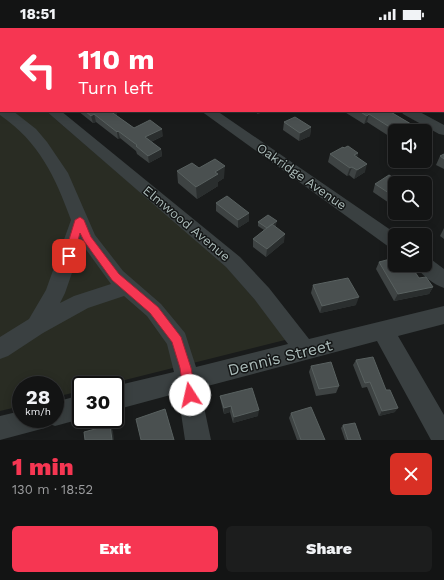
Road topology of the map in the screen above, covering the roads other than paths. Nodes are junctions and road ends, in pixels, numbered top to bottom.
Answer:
1 (5, 112) edge
2 (54, 112) edge
3 (209, 112) edge
4 (410, 112) edge
5 (444, 131) edge
6 (80, 220) junction
7 (388, 237) edge
8 (432, 271) edge
9 (444, 280) edge
10 (127, 287) junction
11 (444, 315) edge
12 (36, 326) junction
13 (383, 331) junction
14 (0, 349) edge
15 (305, 352) junction
16 (187, 380) junction
17 (124, 396) edge
18 (438, 413) edge
19 (12, 425) edge
20 (0, 428) edge
21 (444, 439) edge
22 (198, 440) edge

1 - 6 street
2 - 15 street, Elmwood Avenue
3 - 7 street, Oakridge Avenue
4 - 5 street
6 - 10 street
6 - 12 street
8 - 9 street
10 - 12 street
10 - 16 street
11 - 13 street, Dennis Street
12 - 14 street
13 - 15 street, Dennis Street
13 - 18 street
15 - 16 street, Dennis Street
16 - 17 street, Dennis Street
16 - 22 street
18 - 21 street
19 - 20 street

